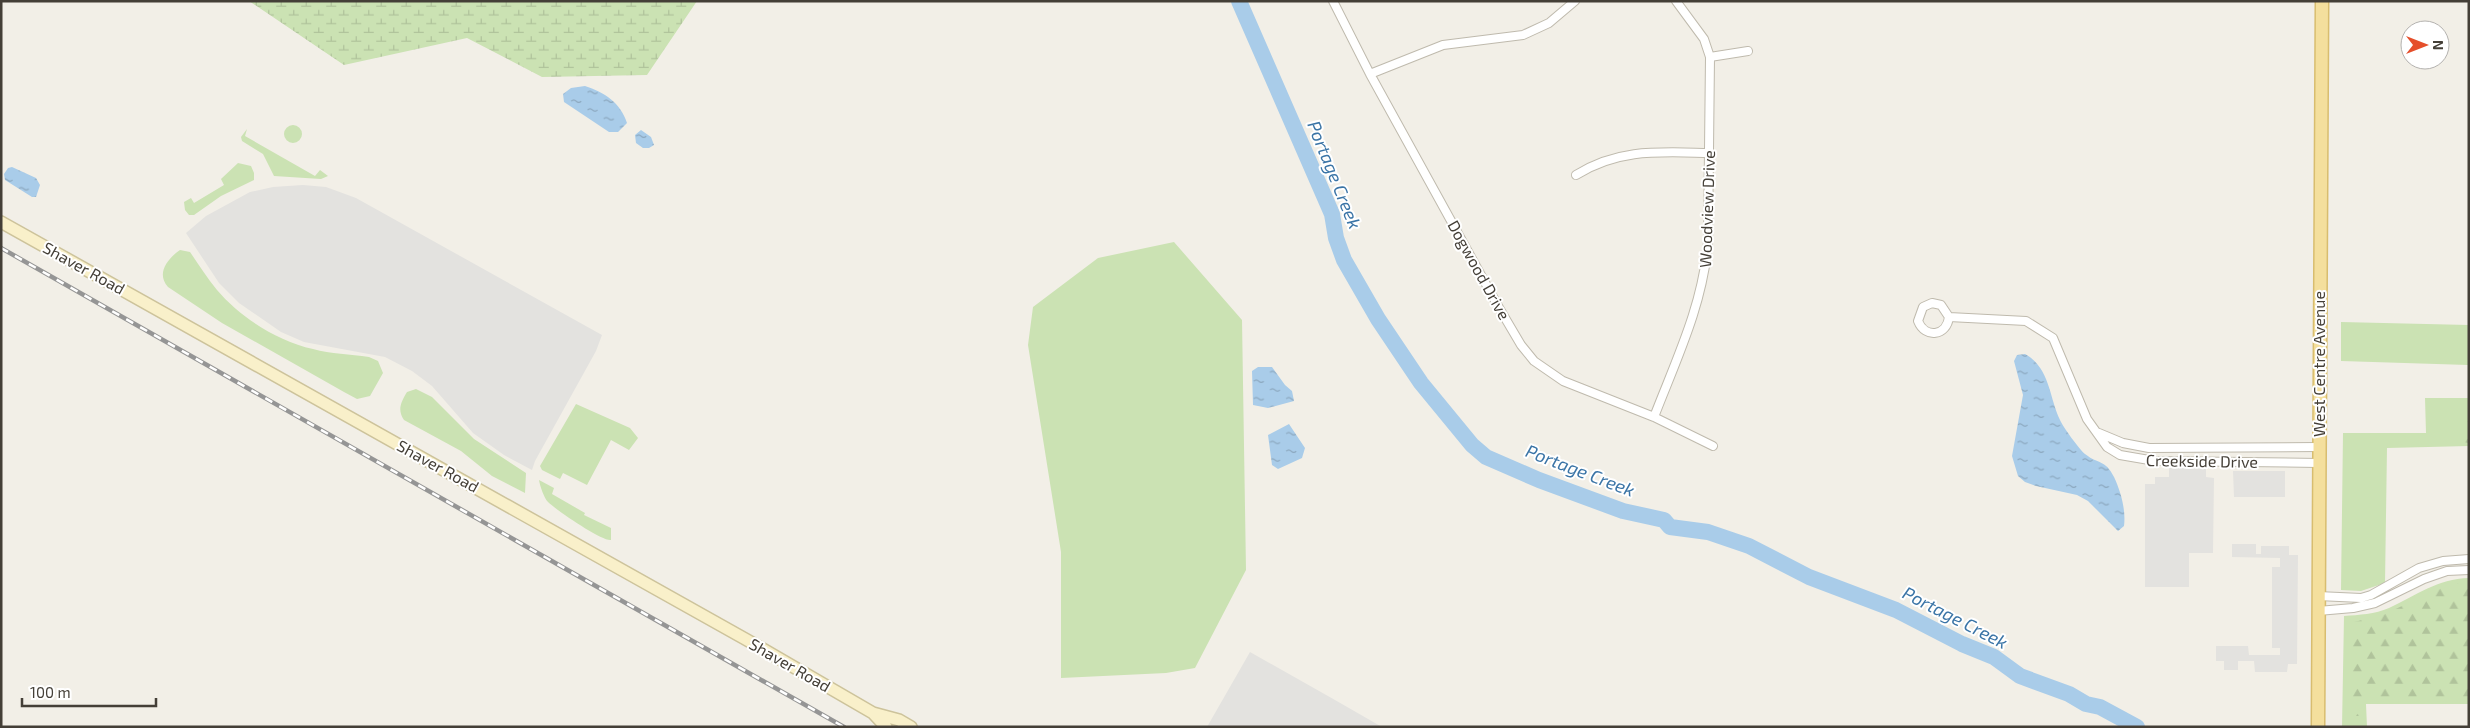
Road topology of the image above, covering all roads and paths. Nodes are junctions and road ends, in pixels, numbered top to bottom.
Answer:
1 (1333, 1) edge
2 (1575, 1) edge
3 (1676, 1) edge
4 (2322, 1) edge
5 (1748, 51) dead end
6 (1710, 57) junction
7 (1370, 74) junction
8 (1709, 153) junction
9 (1576, 175) dead end
10 (1, 222) edge
11 (1949, 317) junction
12 (1654, 417) junction
13 (2096, 432) junction
14 (1713, 446) dead end
15 (2319, 447) junction
16 (2161, 448) junction
17 (2225, 448) junction
18 (2160, 461) junction
19 (2225, 462) junction
20 (2319, 463) junction
21 (2469, 559) edge
22 (2433, 564) junction
23 (2469, 570) edge
24 (2436, 575) junction
25 (2318, 596) junction
26 (2318, 611) junction
27 (873, 713) junction
28 (886, 727) edge
29 (912, 727) edge
30 (2318, 727) edge

1 - 7 street, Dogwood Drive
2 - 7 street
3 - 6 street, Woodview Drive
4 - 15 main road, West Centre Avenue
5 - 6 street
6 - 8 street, Woodview Drive
7 - 12 street, Dogwood Drive
8 - 9 street
8 - 12 street, Woodview Drive
10 - 27 main road, Shaver Road
11 - 11 street
11 - 13 street, Creekside Drive
12 - 14 street, Dogwood Drive
13 - 16 street, Creekside Drive
13 - 18 street, Creekside Drive
15 - 17 street, Creekside Drive
15 - 20 main road, West Centre Avenue
16 - 17 street, Creekside Drive
16 - 18 street
17 - 19 street
18 - 19 street, Creekside Drive
19 - 20 street, Creekside Drive
20 - 25 main road, West Centre Avenue
21 - 22 street
22 - 24 street
22 - 25 street
23 - 24 street
24 - 26 street
25 - 26 main road, West Centre Avenue
26 - 30 main road, West Centre Avenue
27 - 28 main road, Shaver Road
27 - 29 main road, Shaver Road

